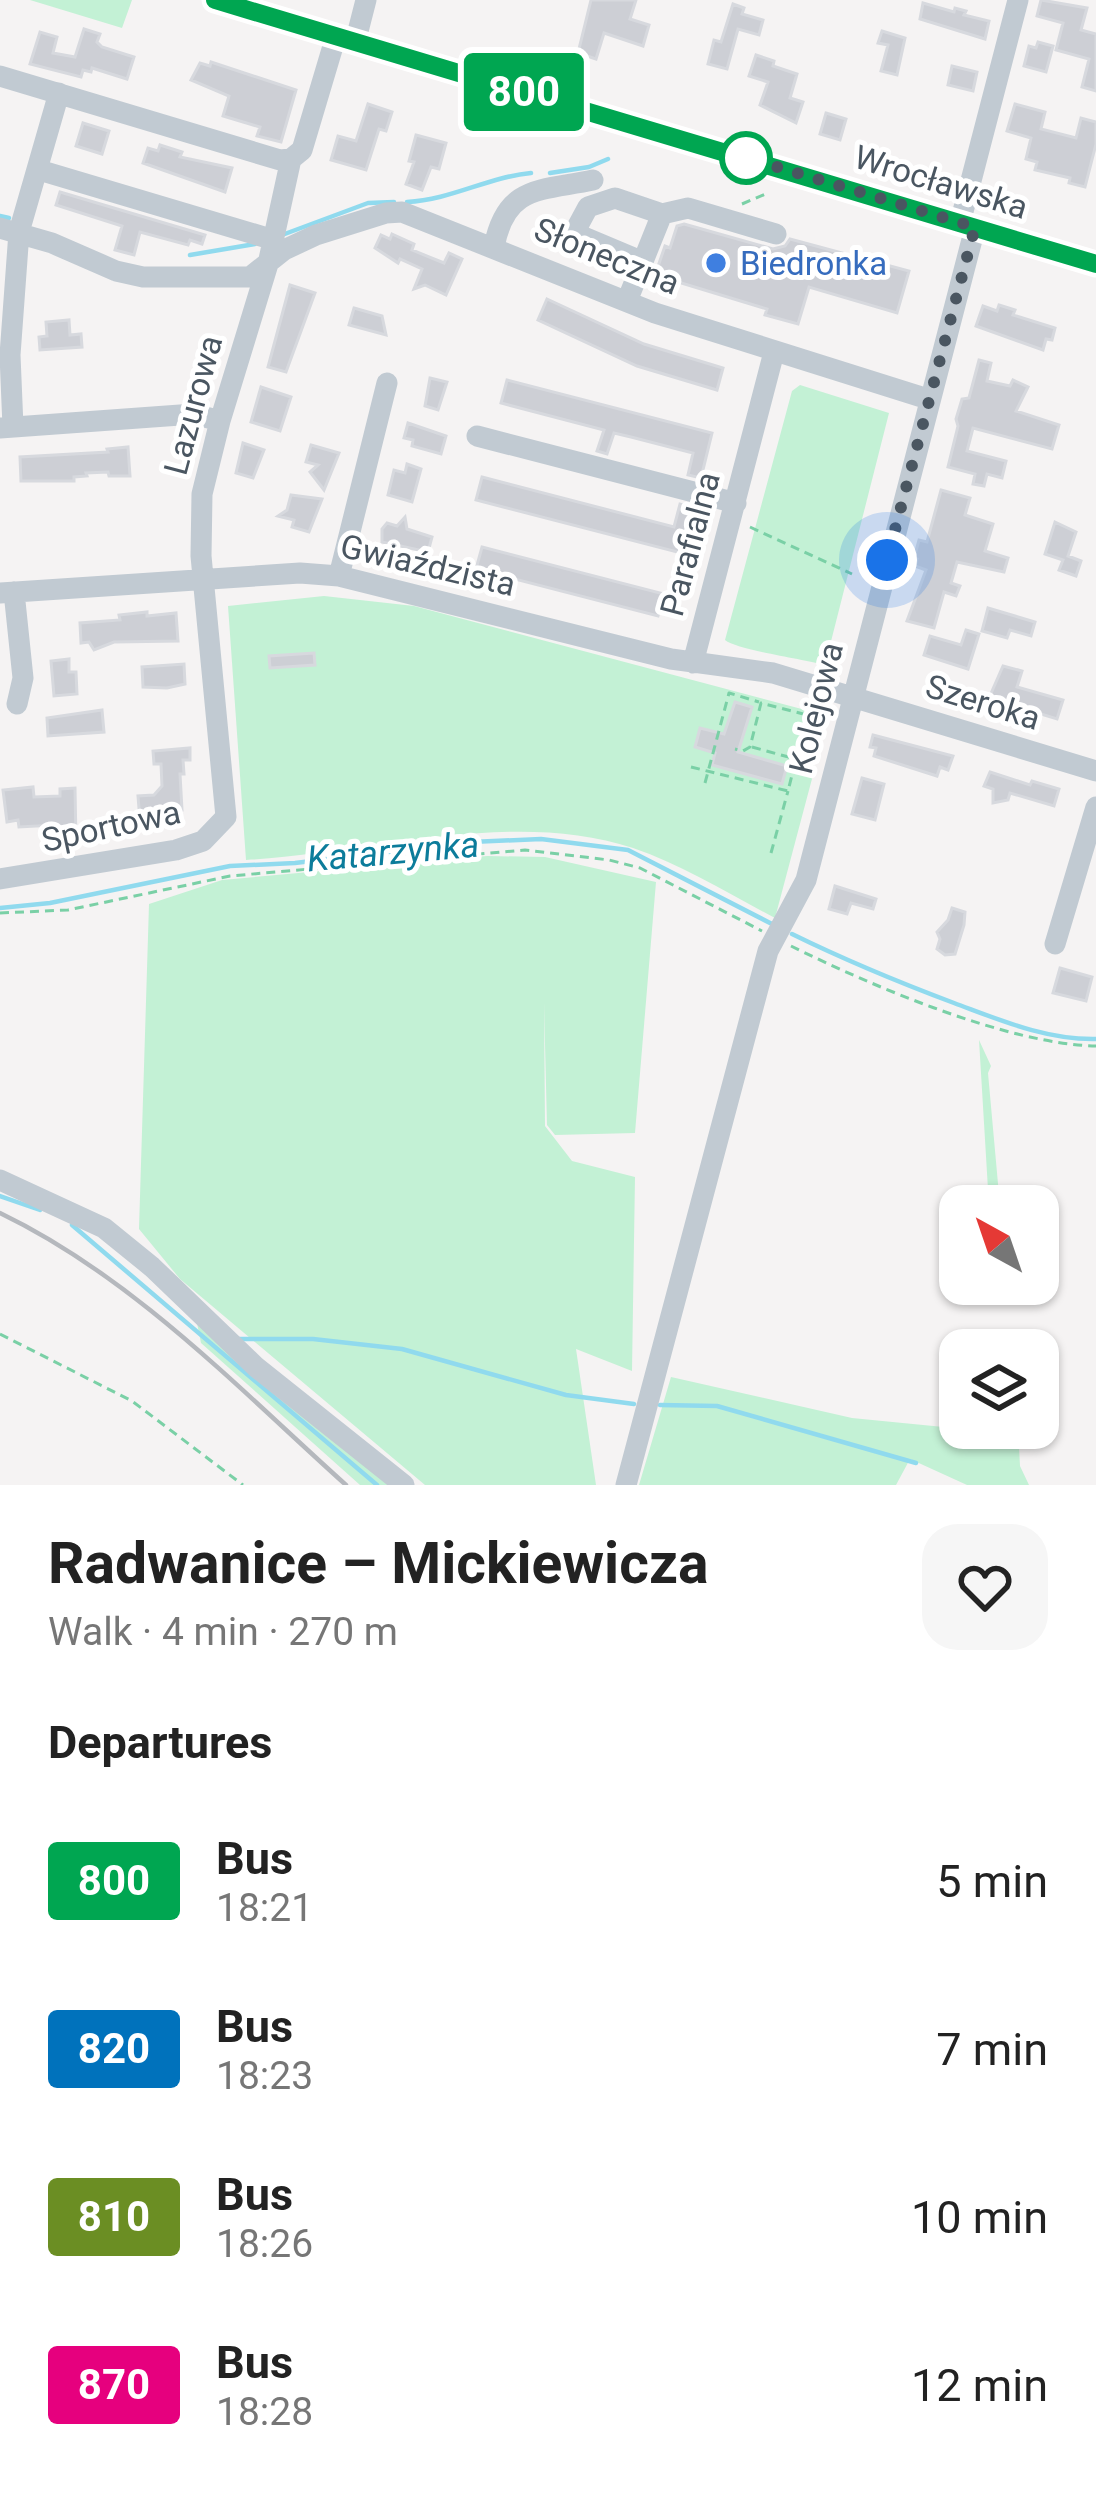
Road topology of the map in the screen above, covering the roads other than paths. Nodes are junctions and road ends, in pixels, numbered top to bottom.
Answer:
1 (215, 0) edge
2 (366, 0) edge
3 (1018, 0) edge
4 (263, 7) edge
5 (345, 39) junction
6 (0, 76) edge
7 (59, 93) junction
8 (291, 159) junction
9 (38, 170) junction
10 (593, 180) dead end
11 (662, 214) junction
12 (967, 225) junction
13 (9, 230) edge
14 (776, 234) dead end
15 (274, 240) junction
16 (494, 247) junction
17 (643, 262) junction
18 (268, 264) junction
19 (1096, 264) edge
20 (627, 301) junction
21 (774, 352) junction
22 (387, 382) dead end
23 (928, 399) junction
24 (220, 421) junction
25 (7, 427) edge
26 (477, 436) dead end
27 (736, 502) junction
28 (339, 576) junction
29 (204, 579) junction
30 (7, 592) edge
31 (693, 663) junction
32 (852, 696) junction
33 (17, 704) dead end
34 (1096, 771) edge
35 (1096, 807) edge
36 (226, 817) joint
37 (0, 879) edge
38 (1055, 944) dead end
39 (0, 1180) edge
40 (404, 1485) edge
41 (626, 1485) edge

1 - 4 main road, Wrocławska
2 - 5 street
3 - 12 street, Kolejowa
4 - 5 main road, Wrocławska
5 - 8 street
5 - 12 main road, Wrocławska
6 - 7 street
7 - 8 street
7 - 9 street
8 - 15 street, Lazurowa
9 - 13 street
9 - 15 street
10 - 16 street
11 - 14 street
11 - 17 street
11 - 17 street
12 - 19 main road, Wrocławska
12 - 23 street, Kolejowa
13 - 18 street, Słoneczna
13 - 25 street
15 - 18 street, Lazurowa
16 - 18 street, Słoneczna
16 - 20 street, Słoneczna
17 - 20 street
18 - 24 street, Lazurowa
20 - 21 street, Słoneczna
21 - 23 street, Słoneczna
21 - 27 street, Parafialna
22 - 28 street
23 - 32 street, Kolejowa
24 - 25 street
24 - 29 street, Lazurowa
26 - 27 street
27 - 31 street, Parafialna
28 - 29 street, Gwiaździsta
28 - 31 street, Gwiaździsta
29 - 30 street, Gwiaździsta
29 - 36 street, Lazurowa
30 - 33 street
31 - 32 street, Parafialna
32 - 34 street, Szeroka
32 - 41 street, Kolejowa
35 - 38 street
36 - 37 street, Sportowa
39 - 40 street

